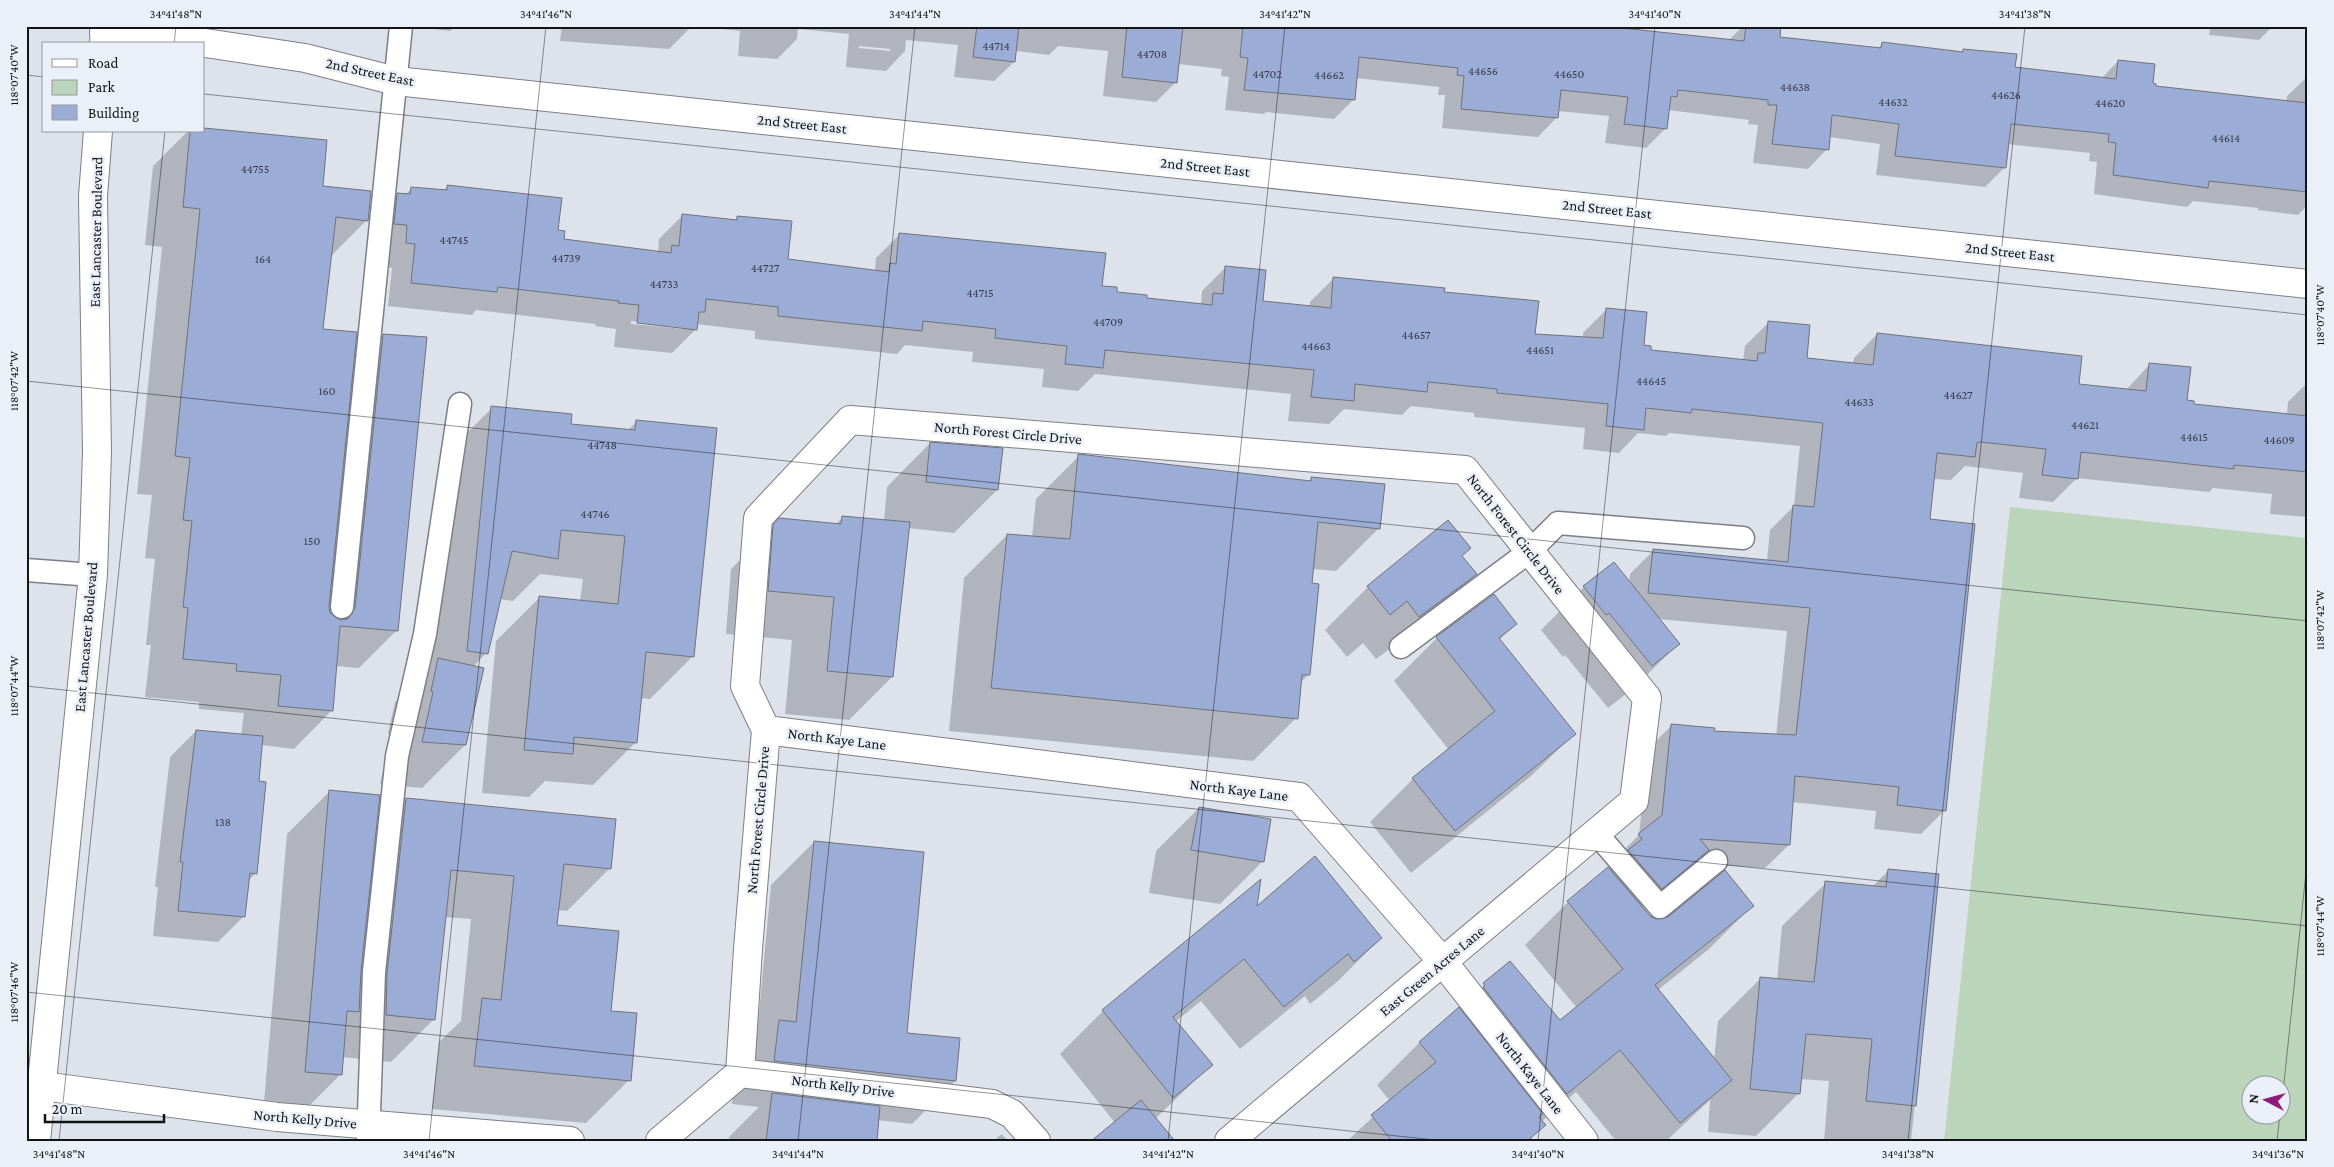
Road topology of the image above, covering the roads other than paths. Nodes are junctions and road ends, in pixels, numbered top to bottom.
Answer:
1 (401, 26) edge
2 (104, 34) edge
3 (199, 42) edge
4 (205, 43) edge
5 (396, 81) junction
6 (98, 132) edge
7 (2308, 284) edge
8 (460, 404) dead end
9 (1743, 538) dead end
10 (1530, 551) junction
11 (26, 570) edge
12 (93, 575) junction
13 (342, 607) dead end
14 (1401, 646) dead end
15 (766, 730) junction
16 (1634, 801) joint
17 (1596, 833) junction
18 (1716, 861) dead end
19 (1443, 962) junction
20 (740, 1073) junction
21 (42, 1086) junction
22 (369, 1133) edge
23 (36, 1141) edge
24 (570, 1141) edge
25 (660, 1141) edge
26 (1036, 1141) edge
27 (1229, 1141) edge
28 (1584, 1141) edge

1 - 5 lane
2 - 3 street, 2nd Street East
4 - 5 street, 2nd Street East
5 - 7 street, 2nd Street East
5 - 13 lane
6 - 12 street, East Lancaster Boulevard
8 - 22 lane
9 - 10 lane
10 - 14 lane
10 - 15 street, North Forest Circle Drive
10 - 16 street, North Forest Circle Drive
11 - 12 lane
12 - 21 street, East Lancaster Boulevard
15 - 19 street, North Kaye Lane
15 - 20 street, North Forest Circle Drive
16 - 17 street, East Green Acres Lane
17 - 18 lane
17 - 19 street, East Green Acres Lane
19 - 27 street, East Green Acres Lane
19 - 28 street, North Kaye Lane
20 - 25 street
20 - 26 street, North Kelly Drive
21 - 22 street, North Kelly Drive
21 - 23 street, East Lancaster Boulevard
22 - 24 street, North Kelly Drive

